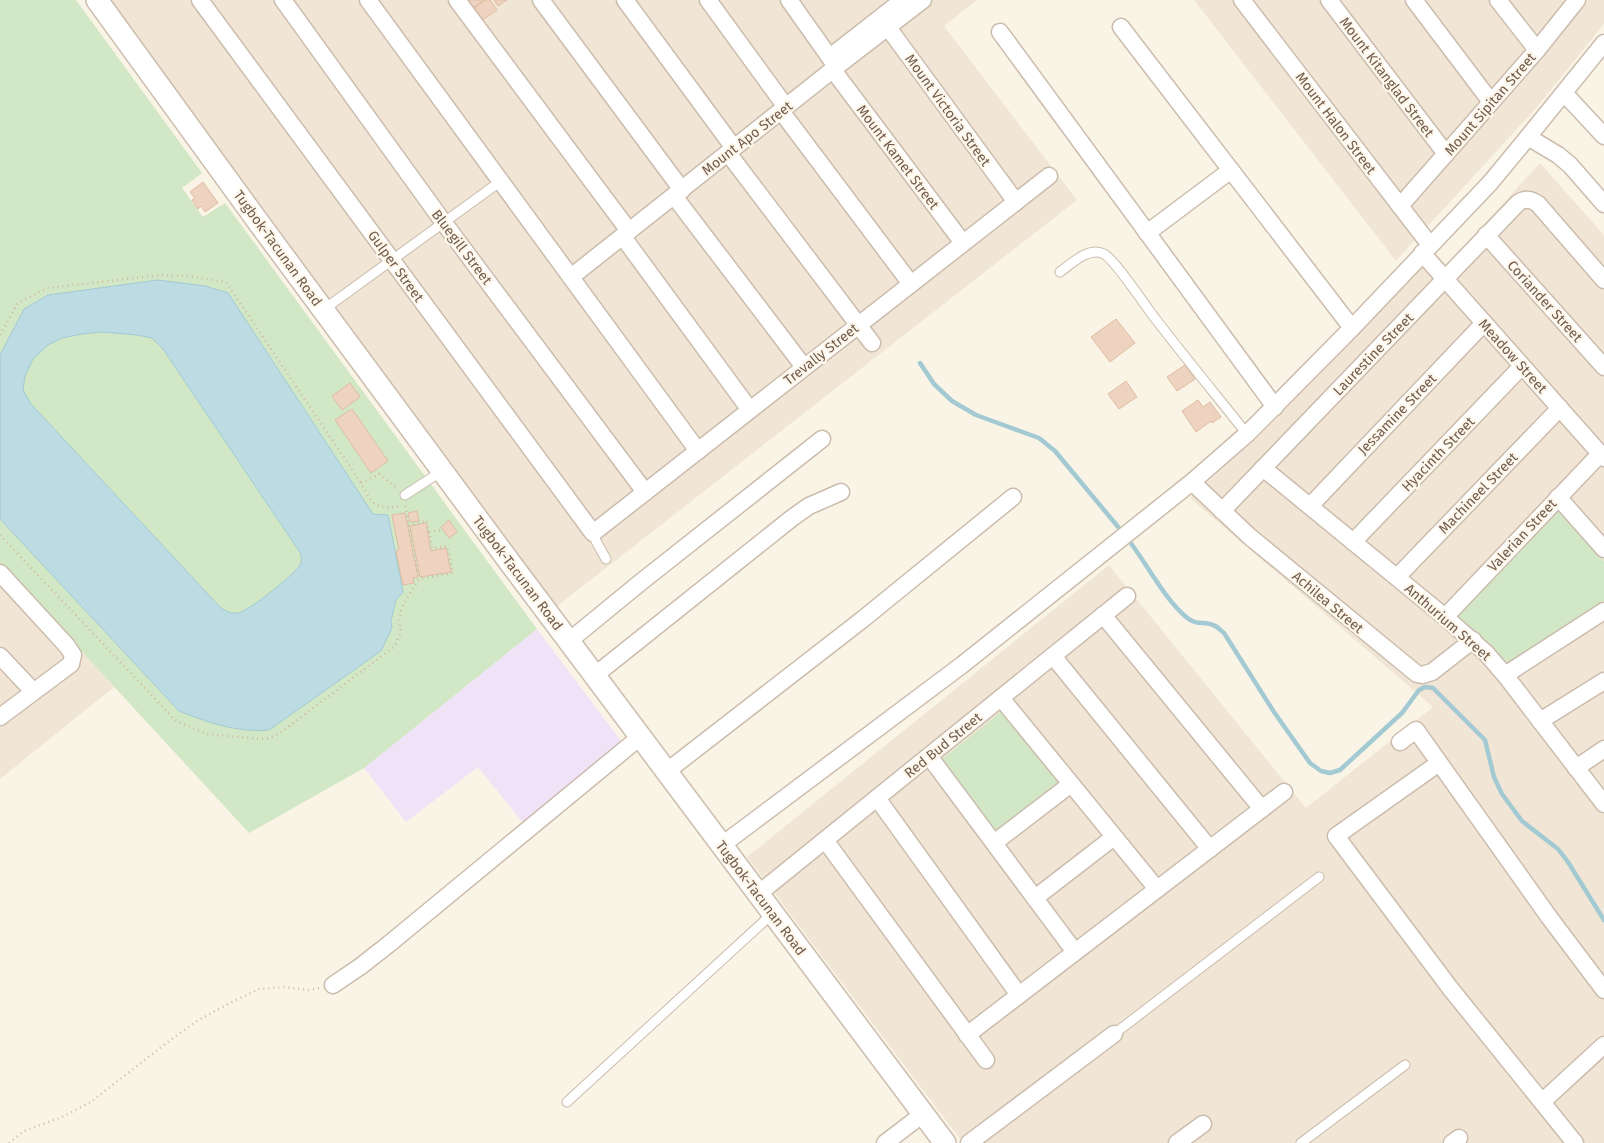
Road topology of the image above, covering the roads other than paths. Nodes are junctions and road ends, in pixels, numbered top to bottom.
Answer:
1 (97, 0) edge
2 (200, 0) edge
3 (283, 0) edge
4 (368, 0) edge
5 (457, 0) edge
6 (541, 0) edge
7 (624, 0) edge
8 (708, 0) edge
9 (903, 0) edge
10 (923, 0) edge
11 (1242, 0) edge
12 (1329, 0) edge
13 (1414, 0) edge
14 (1498, 0) edge
15 (1577, 0) edge
16 (795, 1) edge
17 (884, 23) junction
18 (1121, 27) dead end
19 (1000, 32) dead end
20 (1604, 43) edge
21 (1537, 50) junction
22 (836, 61) junction
23 (1564, 93) junction
24 (1491, 102) junction
25 (783, 109) junction
26 (1602, 128) edge
27 (1528, 137) junction
28 (731, 150) junction
29 (1446, 154) junction
30 (1231, 170) junction
31 (1049, 176) dead end
32 (501, 181) junction
33 (678, 193) junction
34 (1016, 202) junction
35 (1604, 204) edge
36 (1400, 206) junction
37 (444, 223) junction
38 (1147, 233) junction
39 (626, 234) junction
40 (1486, 235) junction
41 (963, 243) junction
42 (1426, 249) junction
43 (392, 261) junction
44 (1060, 272) dead end
45 (571, 278) junction
46 (1445, 279) junction
47 (1604, 280) edge
48 (911, 284) junction
49 (323, 310) junction
50 (1484, 323) junction
51 (858, 325) junction
52 (1352, 328) junction
53 (872, 343) dead end
54 (1522, 366) junction
55 (804, 367) junction
56 (1604, 367) edge
57 (1275, 407) junction
58 (1560, 408) junction
59 (750, 410) junction
60 (1248, 434) junction
61 (822, 439) dead end
62 (698, 451) junction
63 (1602, 456) edge
64 (1263, 468) junction
65 (442, 471) junction
66 (1192, 482) junction
67 (645, 492) junction
68 (841, 492) dead end
69 (405, 495) road end
70 (1013, 497) dead end
71 (1558, 497) junction
72 (1310, 506) junction
73 (1222, 512) junction
74 (593, 533) junction
75 (1353, 542) junction
76 (1604, 549) edge
77 (606, 559) dead end
78 (0, 573) edge
79 (1397, 578) junction
80 (1127, 596) dead end
81 (1604, 611) edge
82 (1103, 615) junction
83 (1445, 617) junction
84 (1473, 640) junction
85 (569, 641) junction
86 (0, 656) edge
87 (1053, 656) junction
88 (1505, 674) junction
89 (594, 676) junction
90 (1604, 681) edge
91 (33, 691) junction
92 (1000, 698) junction
93 (0, 717) edge
94 (1540, 721) junction
95 (640, 737) junction
96 (1400, 742) dead end
97 (1604, 749) edge
98 (929, 756) junction
99 (1439, 763) junction
100 (1576, 768) junction
101 (666, 772) junction
102 (1071, 784) junction
103 (1284, 792) dead end
104 (877, 798) junction
105 (1604, 804) edge
106 (1262, 809) junction
107 (1114, 837) junction
108 (825, 840) junction
109 (994, 843) junction
110 (722, 845) junction
111 (1210, 849) junction
112 (1319, 876) dead end
113 (1157, 889) junction
114 (758, 894) junction
115 (1035, 898) junction
116 (772, 914) junction
117 (1075, 952) junction
118 (333, 985) road end
119 (1604, 990) edge
120 (1019, 995) junction
121 (1114, 1034) joint
122 (967, 1035) junction
123 (1604, 1045) edge
124 (986, 1060) dead end
125 (1405, 1065) dead end
126 (567, 1102) dead end
127 (1542, 1102) junction
128 (923, 1114) junction
129 (1203, 1124) dead end
130 (886, 1143) edge
131 (945, 1143) edge
132 (969, 1143) edge
133 (1177, 1143) edge
134 (1301, 1143) edge
135 (1575, 1143) edge

1 - 49 street, Tugbok-Tacunan Road
2 - 43 street, Gulper Street
3 - 37 street, Bluegill Street
4 - 32 street
5 - 39 street
6 - 33 street
7 - 28 street
8 - 25 street
9 - 17 street, Mount Apo Street
10 - 17 street, Mount Apo Street
11 - 36 street, Mount Halon Street
12 - 29 street, Mount Kitanglad Street
13 - 24 street
14 - 21 street
15 - 21 street, Mount Sipitan Street
16 - 22 street, Mount Kamet Street
17 - 22 street, Mount Apo Street
17 - 34 street, Mount Victoria Street
18 - 30 street
19 - 38 street
20 - 23 street
21 - 24 street, Mount Sipitan Street
22 - 25 street, Mount Apo Street
22 - 41 street, Mount Kamet Street
23 - 26 street
23 - 27 street
24 - 29 street, Mount Sipitan Street
25 - 28 street, Mount Apo Street
25 - 48 street
27 - 35 street
27 - 42 street
28 - 33 street, Mount Apo Street
28 - 51 street
29 - 36 street, Mount Sipitan Street
30 - 38 street
30 - 52 street
31 - 34 street, Trevally Street
32 - 37 lane
32 - 45 street
33 - 39 street, Mount Apo Street
33 - 55 street
34 - 41 street, Trevally Street
36 - 42 street, Mount Halon Street
37 - 43 lane
37 - 67 street, Bluegill Street
38 - 57 street
39 - 45 street, Mount Apo Street
39 - 59 street
40 - 46 street, Laurestine Street
40 - 47 street, Laurestine Street
40 - 56 street, Coriander Street
41 - 48 street, Trevally Street
42 - 46 street, Meadow Street
42 - 52 street
43 - 49 lane
43 - 74 street, Gulper Street
44 - 60 lane
45 - 62 street
46 - 50 street, Meadow Street
46 - 64 street, Laurestine Street
48 - 51 street, Trevally Street
49 - 65 street, Tugbok-Tacunan Road
50 - 54 street, Meadow Street
50 - 72 street, Jessamine Street
51 - 53 street
51 - 55 street, Trevally Street
52 - 57 street
54 - 58 street, Meadow Street
54 - 75 street, Hyacinth Street
55 - 59 street, Trevally Street
57 - 60 street
58 - 63 street, Meadow Street
58 - 79 street, Machineel Street
59 - 62 street, Trevally Street
60 - 66 street
61 - 85 street
62 - 67 street, Trevally Street
63 - 71 street, Valerian Street
64 - 72 street, Anthurium Street
64 - 73 street, Laurestine Street
65 - 69 lane
65 - 85 street, Tugbok-Tacunan Road
66 - 73 street, Achilea Street
66 - 110 street
67 - 74 street, Trevally Street
68 - 89 street
70 - 101 street
71 - 76 street
71 - 83 street, Valerian Street
72 - 75 street, Anthurium Street
73 - 84 street, Achilea Street
74 - 77 lane
75 - 79 street, Anthurium Street
78 - 91 street
79 - 83 street, Anthurium Street
80 - 82 street, Red Bud Street
81 - 88 street
82 - 87 street, Red Bud Street
82 - 106 street
83 - 84 street, Anthurium Street
84 - 88 street, Anthurium Street
85 - 89 street, Tugbok-Tacunan Road
86 - 91 street
87 - 92 street, Red Bud Street
87 - 111 street
88 - 94 street, Anthurium Street
89 - 95 street, Tugbok-Tacunan Road
90 - 94 street
91 - 93 street
92 - 98 street, Red Bud Street
92 - 102 street
94 - 100 street, Anthurium Street
95 - 101 street, Tugbok-Tacunan Road
95 - 118 street
96 - 99 street
97 - 100 street
98 - 104 street, Red Bud Street
98 - 109 street
99 - 119 street
99 - 127 street
100 - 105 street, Anthurium Street
101 - 110 street, Tugbok-Tacunan Road
102 - 107 street
102 - 109 street
103 - 106 street
104 - 108 street, Red Bud Street
104 - 120 street
106 - 111 street
107 - 113 street
107 - 115 street
108 - 114 street, Red Bud Street
108 - 122 street
109 - 115 street
110 - 114 street, Tugbok-Tacunan Road
111 - 113 street
112 - 121 lane
113 - 117 street
114 - 116 street, Tugbok-Tacunan Road
115 - 117 street
116 - 126 lane
116 - 128 street, Tugbok-Tacunan Road
117 - 120 street
120 - 122 street
121 - 132 street
122 - 124 street
123 - 127 street
125 - 134 lane
127 - 135 street
128 - 130 street
128 - 131 street, Tugbok-Tacunan Road
129 - 133 street

